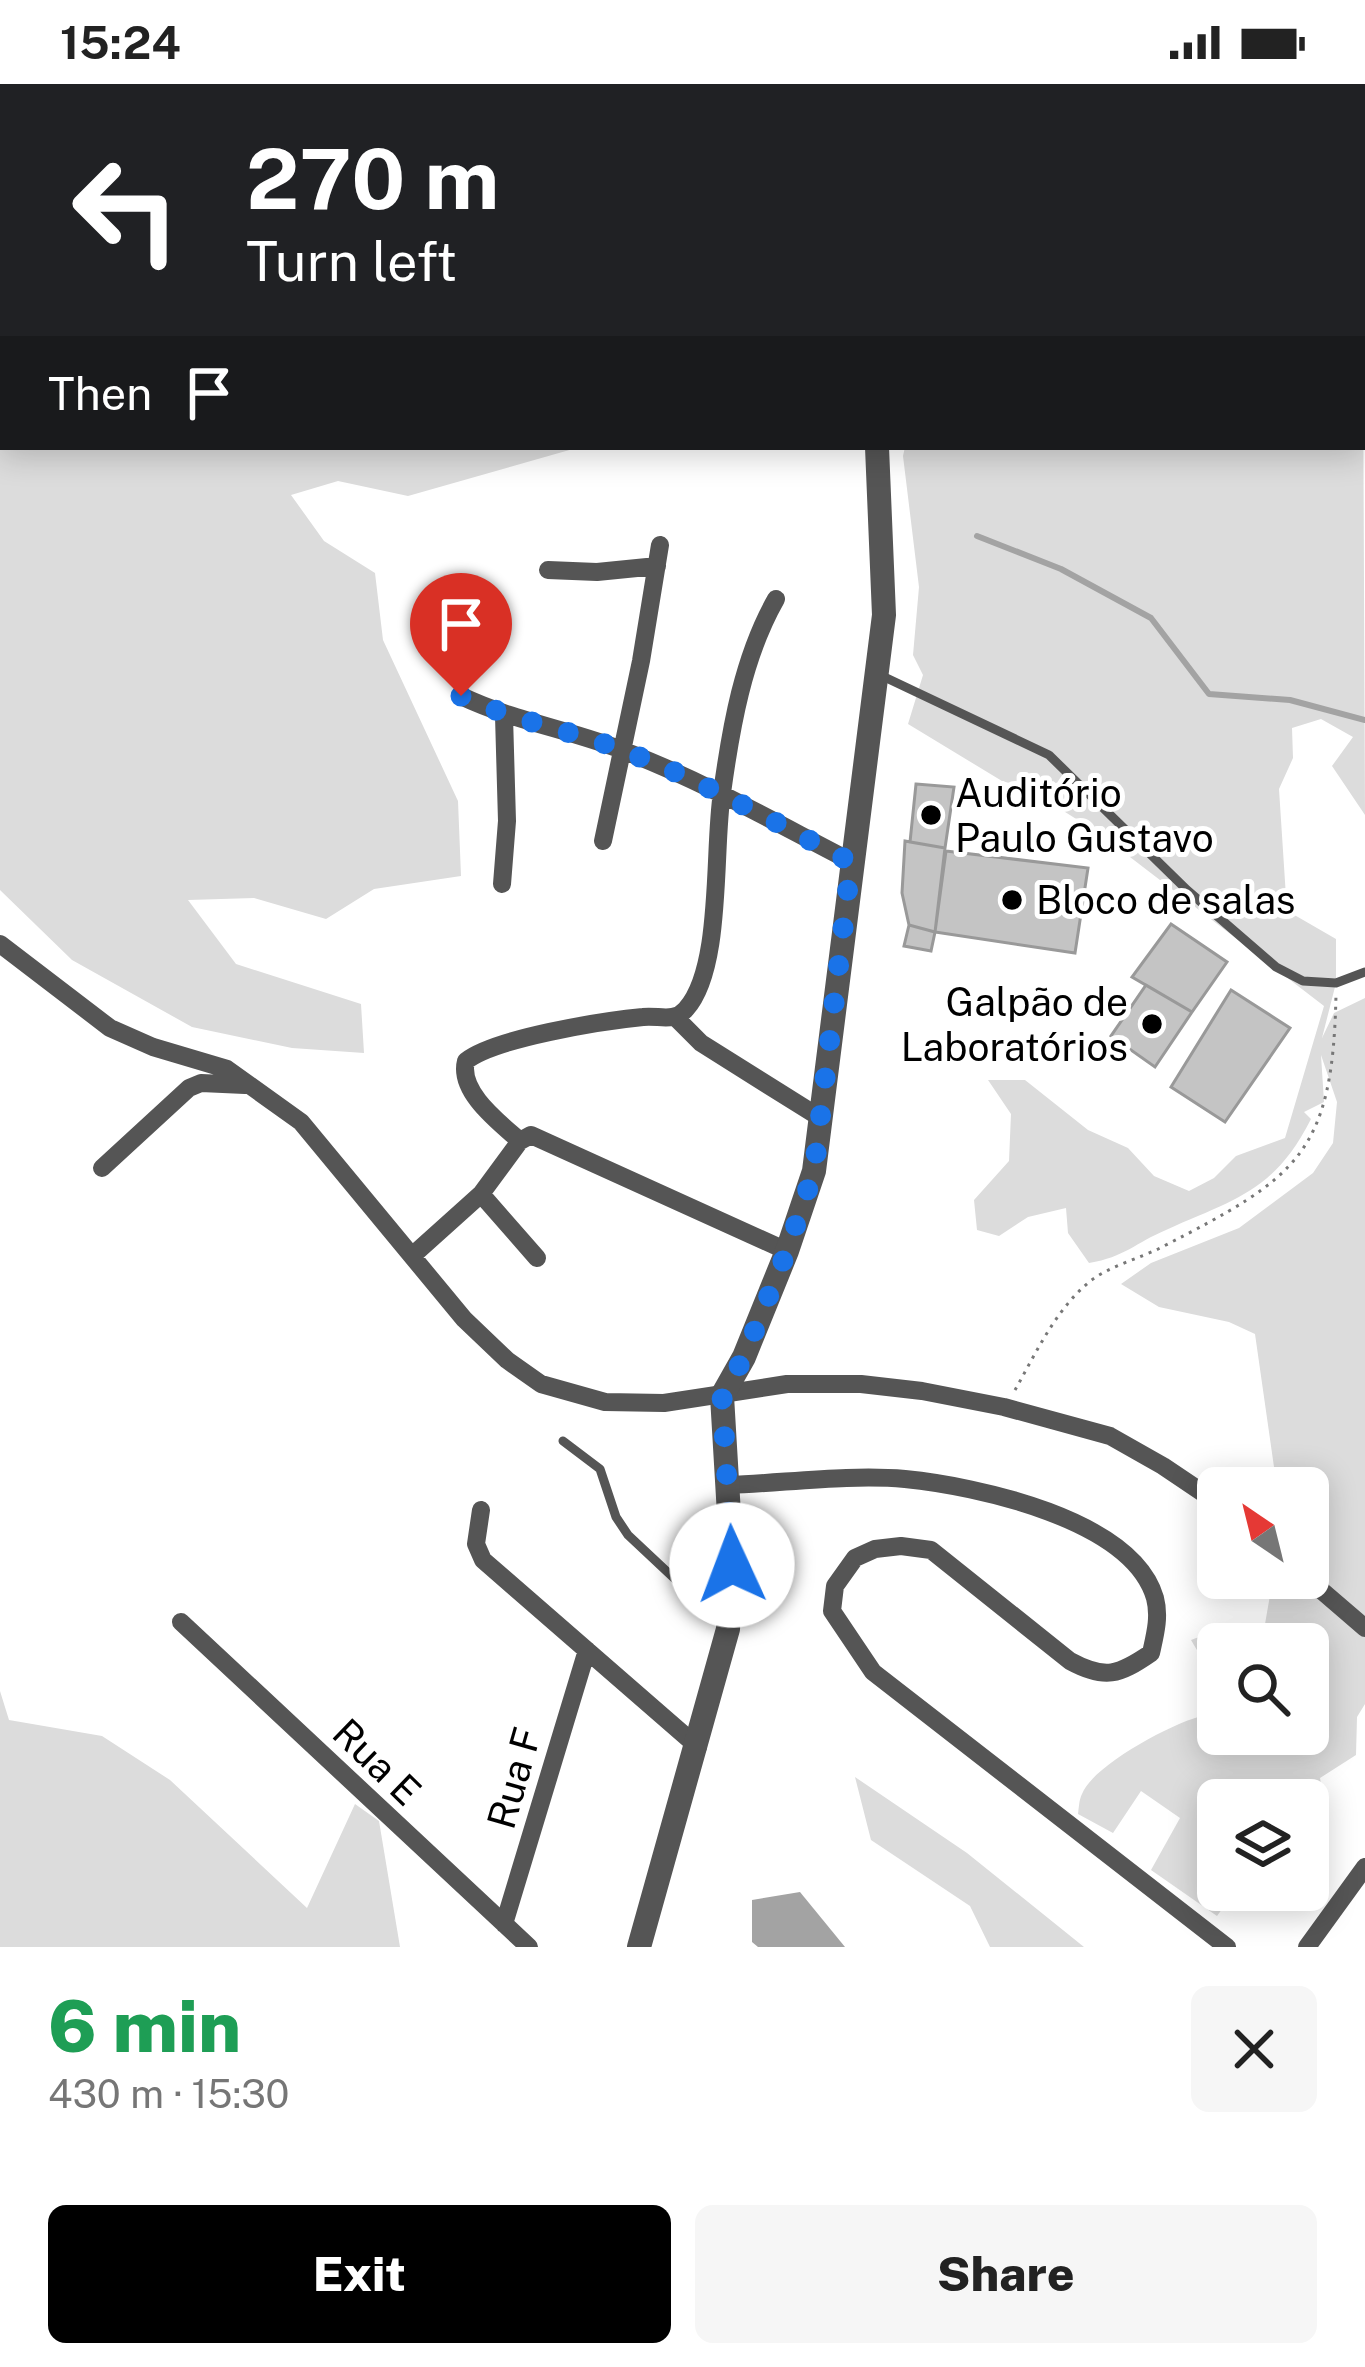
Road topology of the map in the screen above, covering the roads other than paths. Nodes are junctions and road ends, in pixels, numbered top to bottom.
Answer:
1 (877, 450) edge
2 (660, 545) dead end
3 (657, 566) junction
4 (548, 570) dead end
5 (776, 599) dead end
6 (878, 674) junction
7 (461, 696) dead end
8 (503, 716) junction
9 (623, 750) junction
10 (721, 794) junction
11 (603, 842) dead end
12 (851, 862) junction
13 (502, 884) dead end
14 (0, 944) edge
15 (1365, 972) edge
16 (675, 1017) junction
17 (255, 1087) junction
18 (819, 1117) junction
19 (520, 1142) junction
20 (102, 1168) dead end
21 (481, 1194) junction
22 (787, 1251) junction
23 (412, 1256) junction
24 (537, 1258) dead end
25 (722, 1396) junction
26 (563, 1441) dead end
27 (729, 1485) junction
28 (1197, 1489) edge
29 (482, 1510) dead end
30 (1329, 1597) edge
31 (181, 1622) dead end
32 (1365, 1628) edge
33 (728, 1629) junction
34 (587, 1650) junction
35 (698, 1747) junction
36 (1365, 1867) edge
37 (503, 1924) junction
38 (529, 1947) edge
39 (639, 1947) edge
40 (1227, 1947) edge
41 (1307, 1947) edge

1 - 6 street
2 - 3 street
3 - 4 street
3 - 9 street
5 - 10 street
6 - 12 street
6 - 15 lane
7 - 8 street
8 - 9 street
8 - 13 street
9 - 10 street
9 - 11 street
10 - 12 street
10 - 16 street
12 - 18 street
14 - 17 street
16 - 18 street
16 - 19 street
17 - 20 street
17 - 23 street
18 - 22 street
19 - 21 street
19 - 22 street
21 - 23 street
21 - 24 street
22 - 25 street
23 - 25 street
25 - 27 street
25 - 28 street
26 - 33 lane
27 - 33 street
27 - 40 street
29 - 34 street
30 - 32 street
31 - 37 street, Rua E
33 - 35 street
34 - 35 street
34 - 37 street, Rua F
35 - 39 street
36 - 41 street
37 - 38 street, Rua E

